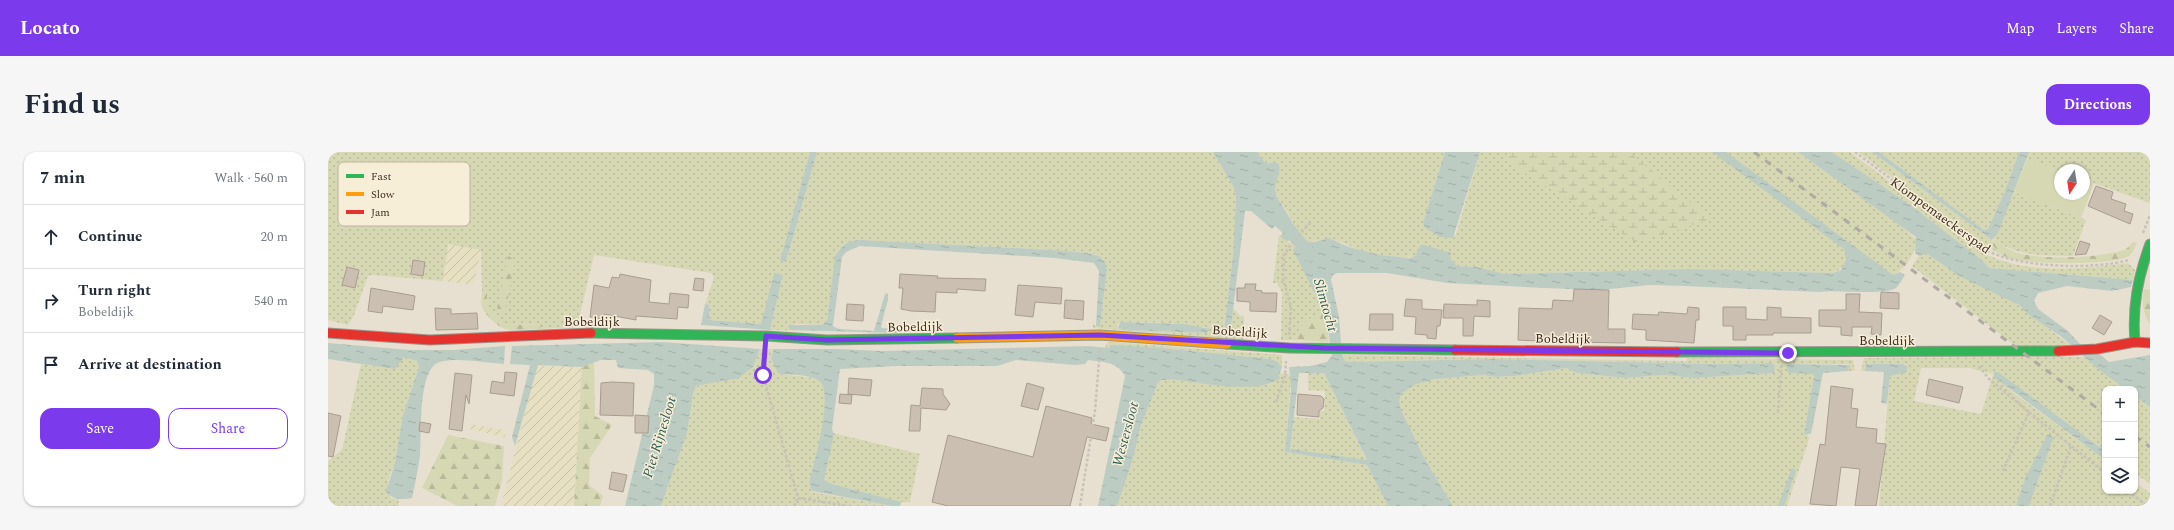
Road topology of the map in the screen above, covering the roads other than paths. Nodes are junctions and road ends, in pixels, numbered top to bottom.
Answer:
1 (2150, 244) edge
2 (328, 333) edge
3 (2135, 342) junction
4 (2150, 343) edge

1 - 3 street
2 - 3 street, Bobeldijk
3 - 4 street, Bobeldijk

